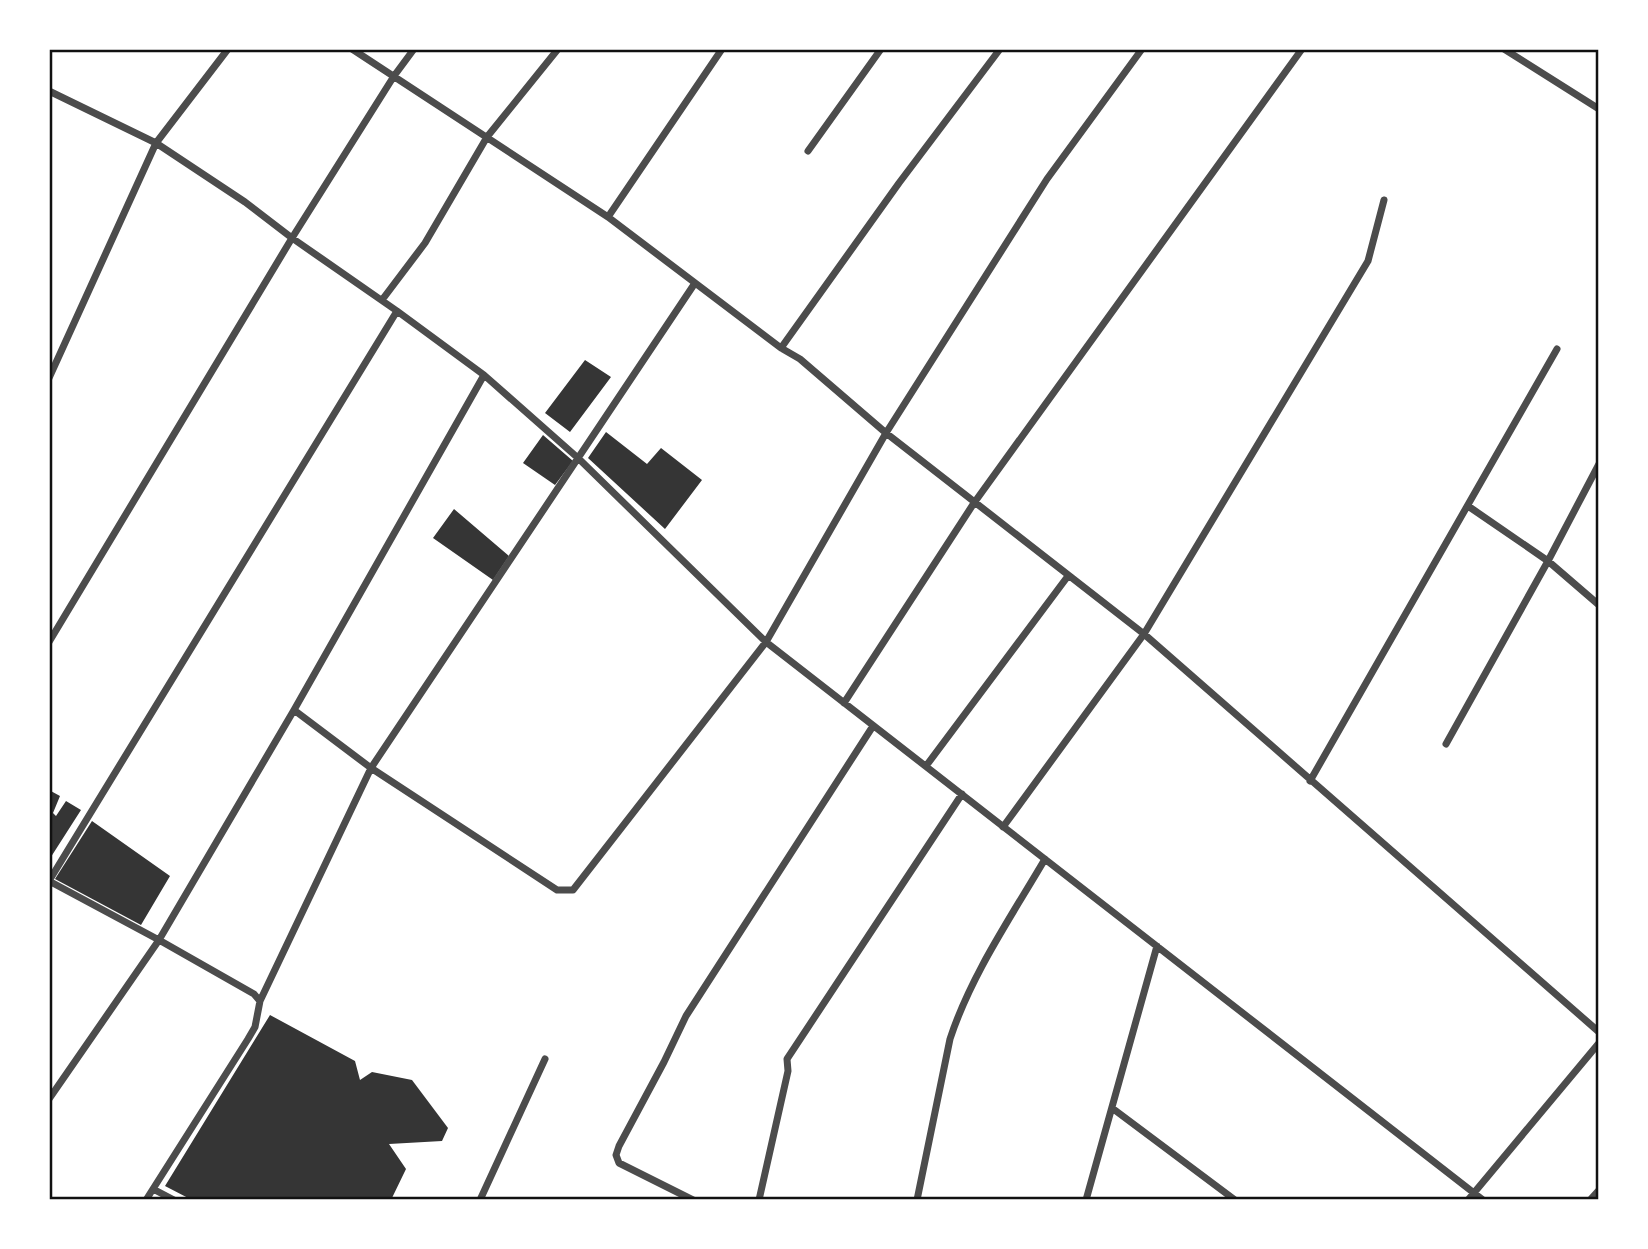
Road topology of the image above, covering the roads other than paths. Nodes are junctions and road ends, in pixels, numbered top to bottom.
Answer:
1 (228, 49) edge
2 (352, 49) edge
3 (414, 49) edge
4 (558, 49) edge
5 (722, 49) edge
6 (881, 49) edge
7 (1000, 49) edge
8 (1142, 49) edge
9 (1302, 49) edge
10 (1504, 49) edge
11 (394, 76) junction
12 (49, 91) edge
13 (1599, 109) edge
14 (487, 137) junction
15 (156, 143) junction
16 (808, 152) dead end
17 (1384, 200) dead end
18 (608, 217) junction
19 (292, 238) junction
20 (695, 283) junction
21 (382, 300) junction
22 (397, 311) junction
23 (781, 348) junction
24 (1557, 349) dead end
25 (484, 375) junction
26 (49, 378) edge
27 (886, 433) junction
28 (578, 458) junction
29 (1599, 464) edge
30 (974, 503) junction
31 (1468, 506) junction
32 (1548, 561) junction
33 (1068, 576) junction
34 (1599, 605) edge
35 (1144, 634) junction
36 (49, 642) edge
37 (766, 642) junction
38 (844, 703) junction
39 (294, 710) junction
40 (873, 726) junction
41 (1447, 744) dead end
42 (926, 766) junction
43 (371, 768) junction
44 (1310, 781) junction
45 (962, 794) junction
46 (1003, 827) junction
47 (1045, 859) junction
48 (49, 881) edge
49 (159, 940) junction
50 (1157, 946) junction
51 (261, 1001) junction
52 (1599, 1032) edge
53 (1599, 1043) edge
54 (545, 1059) dead end
55 (49, 1100) edge
56 (1112, 1108) junction
57 (153, 1189) junction
58 (1599, 1190) edge
59 (1476, 1193) junction
60 (146, 1200) edge
61 (174, 1200) edge
62 (480, 1200) edge
63 (692, 1200) edge
64 (759, 1200) edge
65 (918, 1200) edge
66 (1086, 1200) edge
67 (1235, 1200) edge
68 (1468, 1200) edge
69 (1483, 1200) edge
70 (1590, 1200) edge

1 - 15 street
2 - 11 street
3 - 11 street
4 - 14 street
5 - 18 street
6 - 16 street
7 - 23 street
8 - 27 street
9 - 30 street
10 - 13 street
11 - 14 street
11 - 19 street
12 - 15 street
14 - 18 street
14 - 21 street
15 - 19 street
15 - 26 street
17 - 35 street
18 - 20 street
19 - 21 street
19 - 36 street
20 - 23 street
20 - 28 street
21 - 22 street
22 - 25 street
22 - 48 street
23 - 27 street
24 - 31 street
25 - 28 street
25 - 39 street
27 - 30 street
27 - 37 street
28 - 37 street
28 - 43 street
29 - 32 street
30 - 33 street
30 - 38 street
31 - 32 street
31 - 44 street
32 - 34 street
32 - 41 street
33 - 35 street
33 - 42 street
35 - 44 street
35 - 46 street
37 - 38 street
37 - 43 street
38 - 40 street
39 - 43 street
39 - 49 street
40 - 42 street
40 - 63 street
42 - 45 street
43 - 51 street
44 - 52 street
45 - 46 street
45 - 64 street
46 - 47 street
47 - 50 street
47 - 65 street
48 - 49 street
49 - 51 street
49 - 55 street
50 - 56 street
50 - 59 street
51 - 57 street
53 - 59 street
54 - 62 street
56 - 66 street
56 - 67 street
57 - 60 street
57 - 61 street
58 - 70 street
59 - 68 street
59 - 69 street

